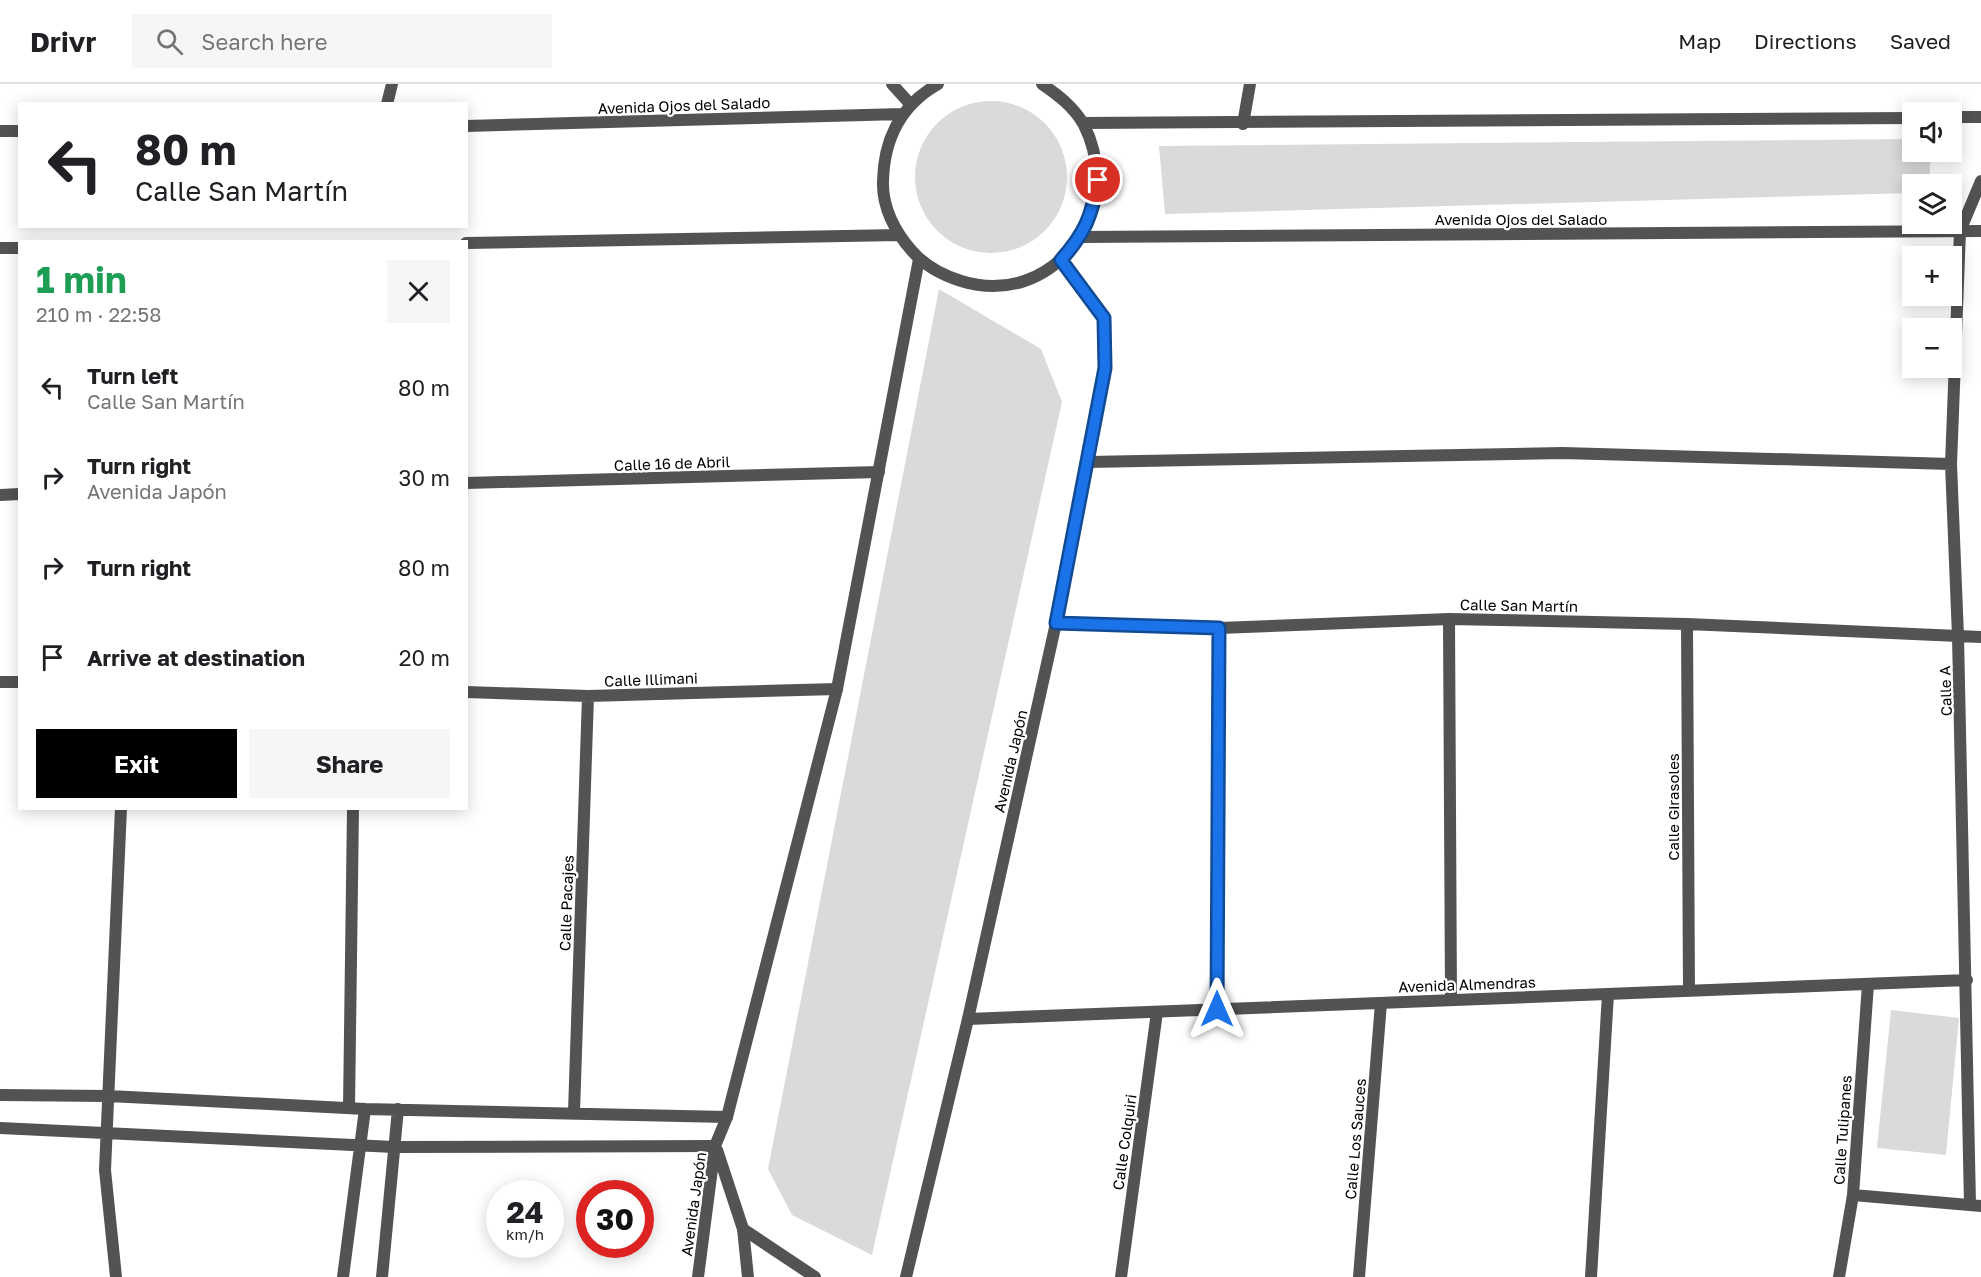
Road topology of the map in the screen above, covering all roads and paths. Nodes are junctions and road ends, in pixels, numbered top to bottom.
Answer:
1 (392, 84) edge
2 (892, 84) edge
3 (938, 84) edge
4 (1042, 84) edge
5 (1058, 84) edge
6 (1250, 84) edge
7 (1064, 99) junction
8 (388, 102) edge
9 (907, 110) junction
10 (1962, 117) edge
11 (1981, 117) edge
12 (1902, 118) edge
13 (1083, 123) junction
14 (1243, 124) junction
15 (468, 126) edge
16 (0, 131) edge
17 (18, 131) edge
18 (1981, 181) edge
19 (1962, 226) edge
20 (1902, 231) edge
21 (1962, 231) edge
22 (1981, 231) edge
23 (1960, 234) edge
24 (898, 235) junction
25 (1081, 237) junction
26 (468, 243) edge
27 (0, 248) edge
28 (18, 248) edge
29 (919, 259) junction
30 (1061, 260) junction
31 (1088, 462) junction
32 (1951, 464) junction
33 (879, 472) junction
34 (468, 483) edge
35 (18, 494) edge
36 (0, 495) edge
37 (1449, 619) junction
38 (1056, 623) junction
39 (1687, 624) junction
40 (1219, 628) junction
41 (1958, 636) junction
42 (1981, 637) edge
43 (0, 682) edge
44 (18, 682) edge
45 (837, 689) junction
46 (468, 692) edge
47 (588, 696) junction
48 (121, 810) edge
49 (354, 810) edge
50 (1967, 980) junction
51 (1868, 984) junction
52 (1689, 991) junction
53 (1608, 994) junction
54 (1451, 1000) junction
55 (1381, 1003) junction
56 (1217, 1009) junction
57 (1157, 1012) junction
58 (968, 1019) junction
59 (0, 1095) edge
60 (109, 1096) junction
61 (349, 1108) junction
62 (366, 1109) junction
63 (398, 1109) junction
64 (574, 1112) junction
65 (727, 1117) junction
66 (0, 1128) edge
67 (108, 1133) junction
68 (361, 1144) junction
69 (716, 1146) junction
70 (394, 1147) junction
71 (1852, 1195) junction
72 (1976, 1205) edge
73 (744, 1229) junction
74 (116, 1277) edge
75 (343, 1277) edge
76 (382, 1277) edge
77 (698, 1277) edge
78 (748, 1277) edge
79 (815, 1277) edge
80 (906, 1277) edge
81 (1121, 1277) edge
82 (1359, 1277) edge
83 (1591, 1277) edge
84 (1839, 1277) edge

1 - 8 street
2 - 9 street
3 - 9 street
4 - 7 street
5 - 7 street
6 - 14 street
7 - 13 street
9 - 15 street, Avenida Ojos del Salado
9 - 24 street
10 - 11 street
12 - 14 street
13 - 14 street
13 - 25 street
16 - 17 street
18 - 19 street, Calle A
20 - 25 street, Avenida Ojos del Salado
21 - 22 street, Avenida Ojos del Salado
23 - 32 street, Calle A
24 - 26 street
24 - 29 street
25 - 30 street
27 - 28 street
29 - 30 street
29 - 33 street, Avenida Japón
30 - 31 street, Avenida Japón
31 - 32 street
31 - 38 street, Avenida Japón
32 - 41 street, Calle A
33 - 34 street, Calle 16 de Abril
33 - 45 street, Avenida Japón
35 - 36 street
37 - 39 street, Calle San Martín
37 - 40 street, Calle San Martín
37 - 54 street
38 - 40 street, Calle San Martín
38 - 58 street, Avenida Japón
39 - 41 street, Calle San Martín
39 - 52 street, Calle Girasoles
40 - 56 street
41 - 42 street, Calle San Martín
41 - 50 street, Calle A
43 - 44 street
45 - 47 street, Calle Illimani
45 - 65 street, Avenida Japón
46 - 47 street, Calle Illimani
47 - 64 street, Calle Pacajes
48 - 60 street
49 - 61 street
50 - 51 street, Avenida Almendras
50 - 72 street, Calle A
51 - 52 street, Avenida Almendras
51 - 71 street, Calle Tulipanes
52 - 53 street, Avenida Almendras
53 - 54 street, Avenida Almendras
53 - 83 street
54 - 55 street, Avenida Almendras
55 - 56 street, Avenida Almendras
55 - 82 street, Calle Los Sauces
56 - 57 street, Avenida Almendras
57 - 58 street, Avenida Almendras
57 - 81 street, Calle Colquiri
58 - 80 street, Avenida Japón
59 - 60 street
60 - 61 street
60 - 67 street
61 - 62 street
62 - 63 street
62 - 68 street
63 - 64 street
63 - 70 street
64 - 65 street
65 - 69 street, Avenida Japón
66 - 67 street
67 - 68 street
67 - 74 street
68 - 70 street
68 - 75 street
69 - 70 street
69 - 73 street
69 - 77 street, Avenida Japón
70 - 76 street
71 - 72 street
71 - 84 street, Calle Tulipanes
73 - 78 street
73 - 79 street

